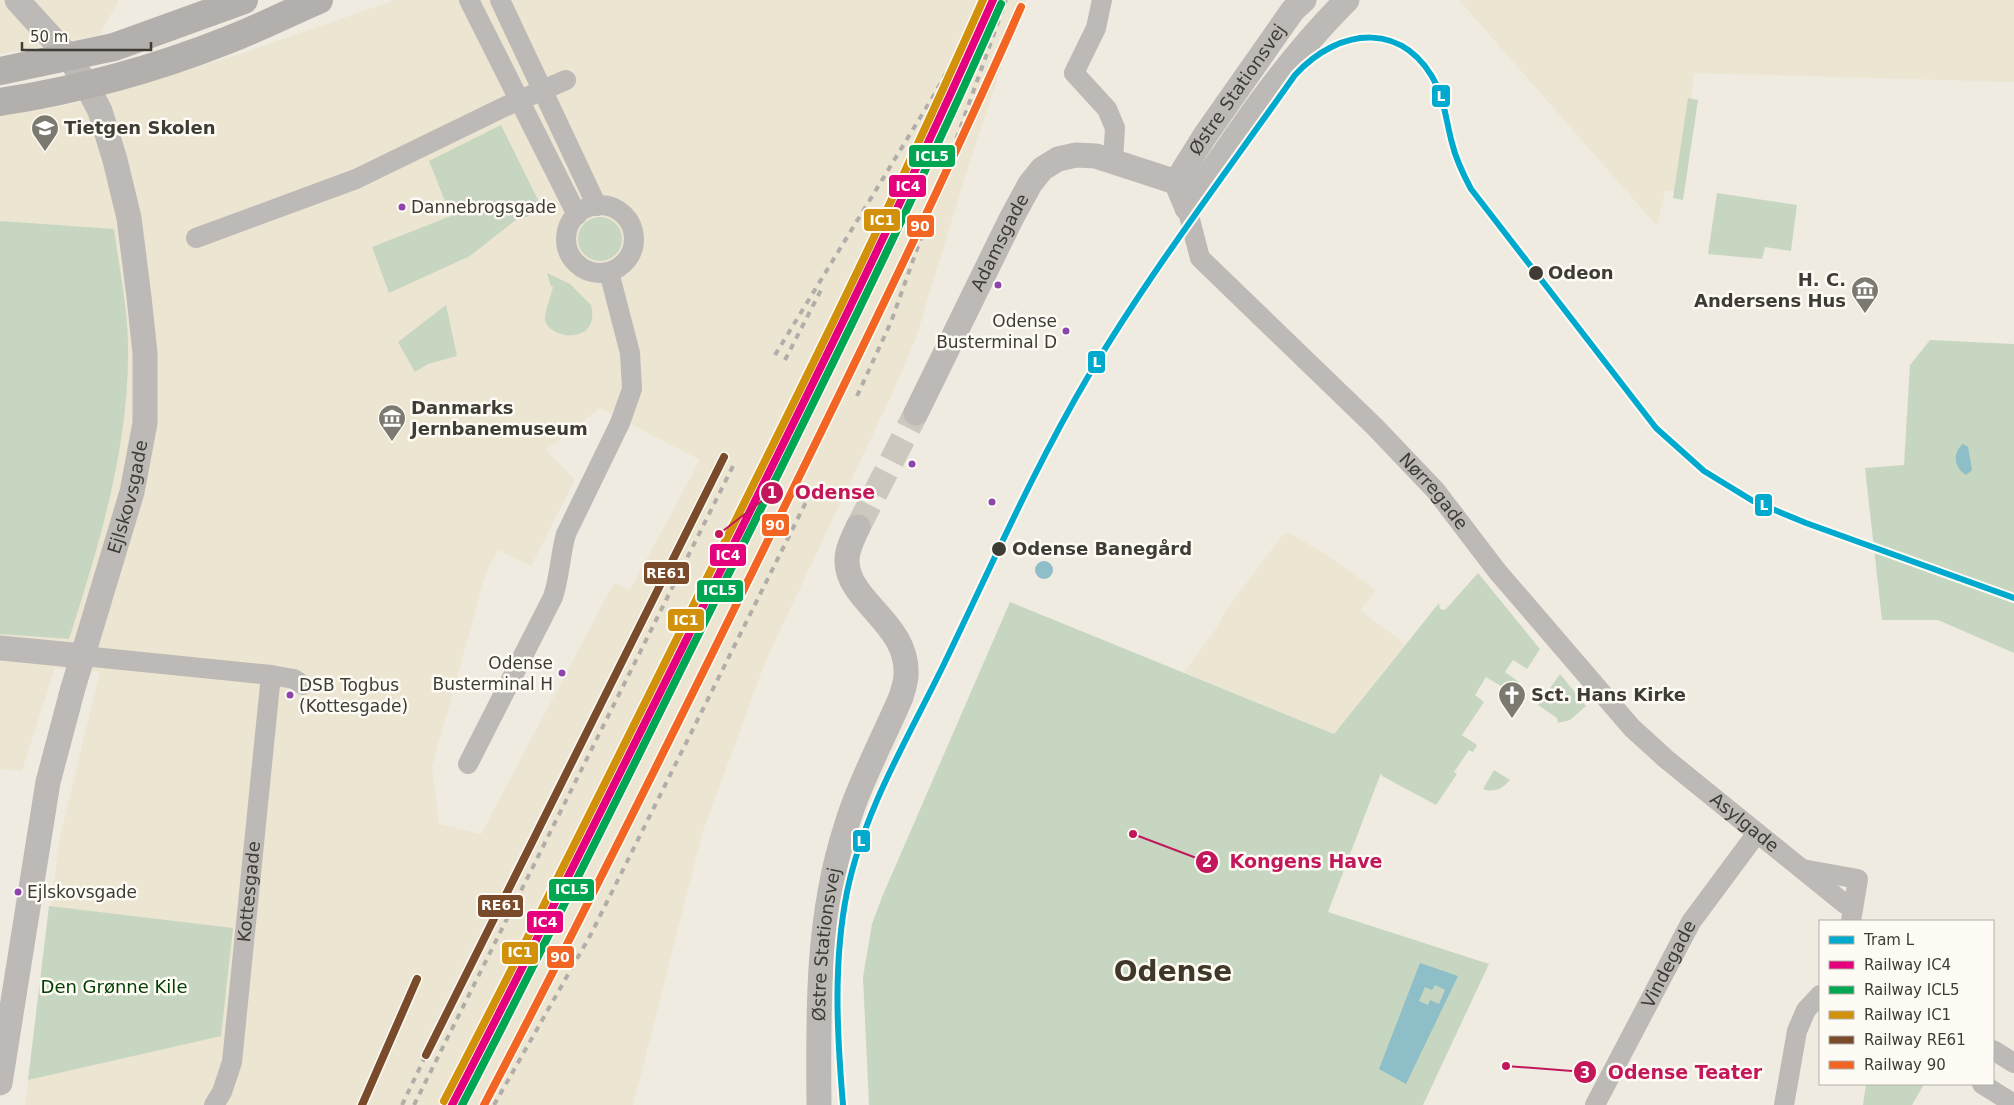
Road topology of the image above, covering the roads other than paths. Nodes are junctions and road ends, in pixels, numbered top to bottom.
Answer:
1 (17, 0) edge
2 (244, 0) edge
3 (319, 0) edge
4 (469, 0) edge
5 (500, 0) edge
6 (1102, 0) edge
7 (1327, 0) edge
8 (1347, 0) edge
9 (1297, 3) edge
10 (68, 57) junction
11 (0, 71) edge
12 (566, 80) dead end
13 (87, 86) junction
14 (541, 91) junction
15 (518, 100) junction
16 (0, 102) edge
17 (1252, 114) junction
18 (1113, 160) junction
19 (1176, 182) junction
20 (597, 206) junction
21 (1187, 208) junction
22 (577, 215) junction
23 (196, 238) dead end
24 (609, 272) junction
25 (916, 413) tunnel mouth
26 (858, 527) tunnel mouth
27 (0, 648) edge
28 (82, 656) junction
29 (271, 675) junction
30 (302, 685) dead end
31 (468, 764) dead end
32 (1687, 776) joint
33 (1757, 833) junction
34 (1800, 869) junction
35 (1852, 914) edge
36 (1819, 996) edge
37 (1994, 1051) edge
38 (2014, 1063) edge
39 (0, 1083) edge
40 (1984, 1085) edge
41 (2014, 1104) edge
42 (214, 1105) edge
43 (819, 1105) edge
44 (1595, 1105) edge
45 (1784, 1105) edge

1 - 10 street, Ejlskovsgade
2 - 10 main road
3 - 13 main road
4 - 15 street
5 - 14 street
6 - 18 street
7 - 17 street
8 - 17 street, Østre Stationsvej
9 - 19 street, Østre Stationsvej
10 - 11 main road
10 - 13 street, Ejlskovsgade
12 - 14 street
13 - 16 main road
13 - 28 street, Ejlskovsgade
14 - 15 street
14 - 20 street
15 - 22 street
15 - 23 street
17 - 21 street, Østre Stationsvej
18 - 19 street, Adamsgade
18 - 25 street, Adamsgade
19 - 21 street
20 - 22 street
20 - 24 street
21 - 32 street, Nørregade
22 - 24 street
24 - 31 street
26 - 43 street, Østre Stationsvej
27 - 28 street
28 - 29 street
28 - 39 street, Ejlskovsgade
29 - 30 street
29 - 42 street, Kottesgade
32 - 33 street, Asylgade
33 - 34 street, Asylgade
33 - 44 street, Vindegade
34 - 35 street, Asylgade
34 - 35 street, Asylgade
36 - 45 street
37 - 38 street
40 - 41 street

